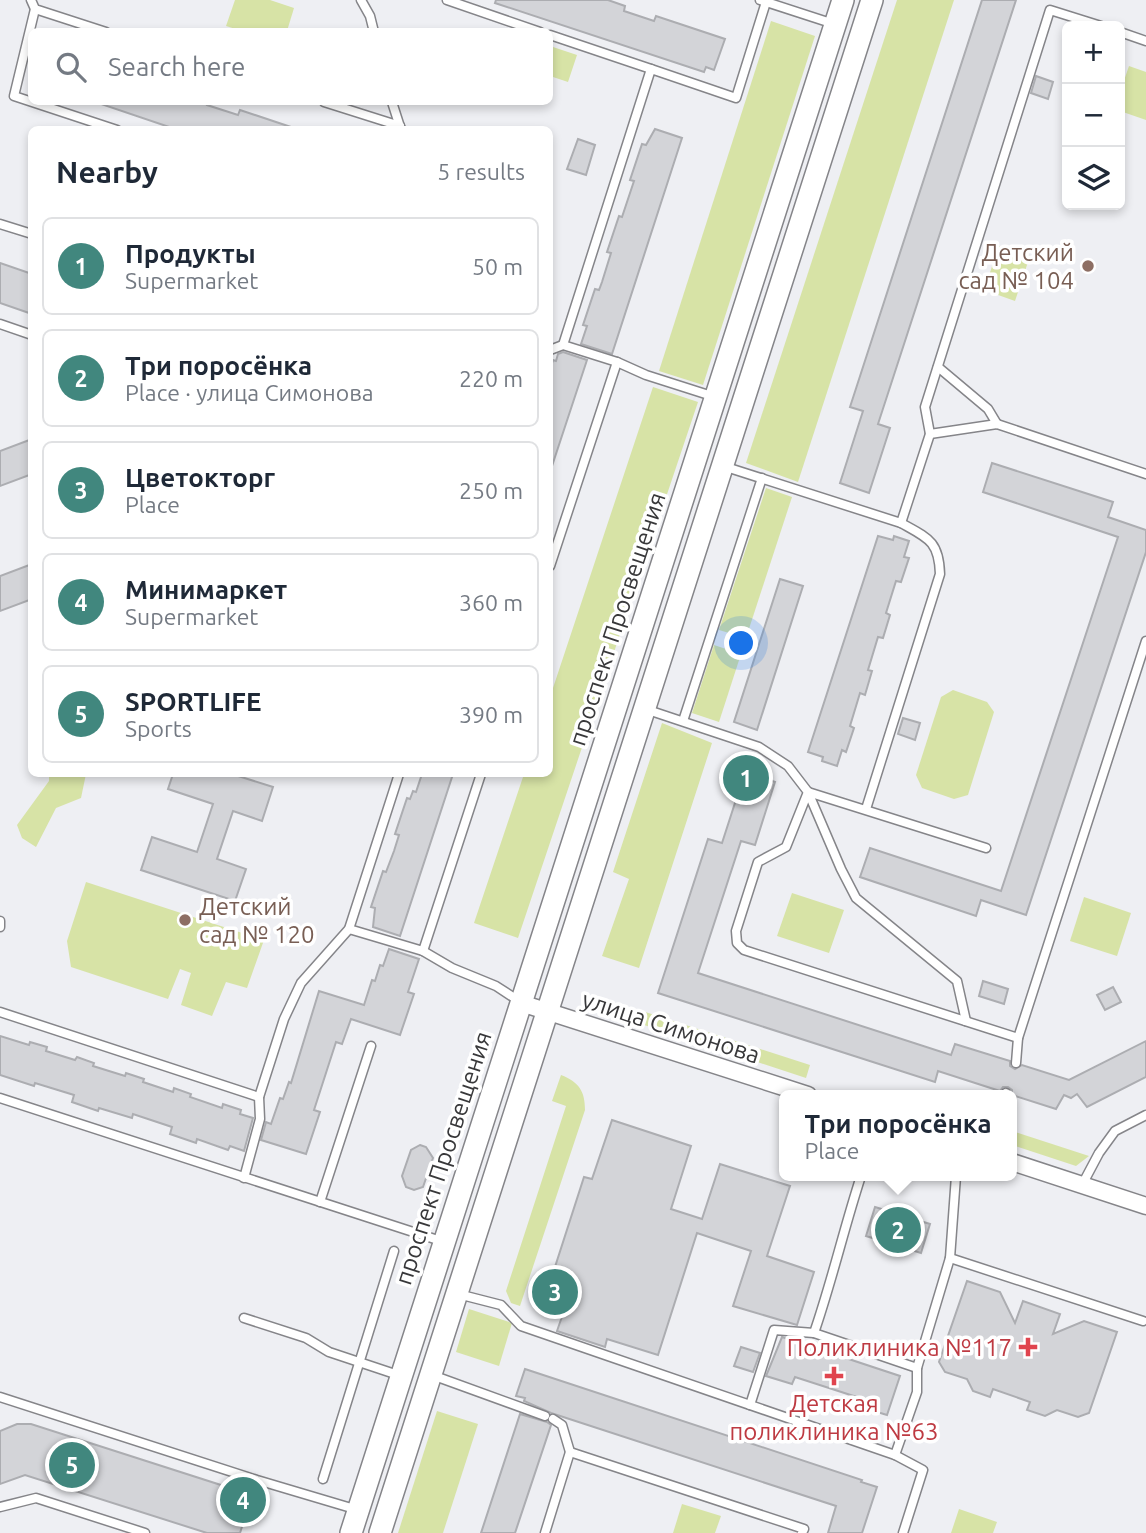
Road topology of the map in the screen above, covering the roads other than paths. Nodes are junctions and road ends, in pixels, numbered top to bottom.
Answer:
1 (361, 0) edge
2 (447, 0) edge
3 (843, 0) edge
4 (872, 0) edge
5 (763, 1) edge
6 (33, 4) edge
7 (1085, 21) edge
8 (835, 24) junction
9 (28, 28) edge
10 (28, 28) edge
11 (96, 28) edge
12 (373, 28) edge
13 (528, 28) edge
14 (1125, 34) edge
15 (553, 36) edge
16 (1146, 41) edge
17 (651, 69) junction
18 (28, 101) edge
19 (41, 105) edge
20 (333, 105) edge
21 (394, 105) edge
22 (105, 126) edge
23 (395, 126) edge
24 (400, 126) edge
25 (0, 224) edge
26 (28, 233) edge
27 (0, 324) edge
28 (28, 334) edge
29 (562, 345) junction
30 (553, 349) edge
31 (617, 362) junction
32 (938, 367) junction
33 (715, 397) junction
34 (997, 424) junction
35 (930, 434) junction
36 (722, 466) junction
37 (1146, 474) edge
38 (762, 478) junction
39 (901, 523) junction
40 (553, 557) edge
41 (1146, 641) edge
42 (645, 709) junction
43 (683, 721) junction
44 (398, 777) edge
45 (480, 777) edge
46 (808, 792) junction
47 (866, 809) junction
48 (986, 848) dead end
49 (0, 921) edge
50 (0, 927) edge
51 (349, 929) junction
52 (423, 951) junction
53 (521, 1003) junction
54 (547, 1011) junction
55 (0, 1012) edge
56 (966, 1021) junction
57 (1018, 1038) junction
58 (371, 1046) dead end
59 (1016, 1063) dead end
60 (792, 1090) edge
61 (259, 1097) junction
62 (0, 1098) edge
63 (1146, 1115) edge
64 (1017, 1164) edge
65 (244, 1178) junction
66 (859, 1181) edge
67 (956, 1181) edge
68 (1082, 1185) junction
69 (320, 1202) junction
70 (1146, 1206) edge
71 (444, 1242) junction
72 (394, 1251) dead end
73 (950, 1258) junction
74 (457, 1294) junction
75 (244, 1318) dead end
76 (1143, 1321) dead end
77 (814, 1333) junction
78 (359, 1362) junction
79 (917, 1368) junction
80 (431, 1375) junction
81 (401, 1376) junction
82 (0, 1397) edge
83 (750, 1405) junction
84 (570, 1451) junction
85 (895, 1455) junction
86 (323, 1479) dead end
87 (0, 1507) edge
88 (358, 1510) junction
89 (145, 1533) edge
90 (351, 1533) edge
91 (380, 1533) edge
92 (545, 1533) edge
93 (802, 1533) edge
94 (903, 1533) edge

1 - 12 lane
2 - 13 lane
3 - 8 main road, проспект Просвещения
4 - 36 main road
5 - 8 lane
5 - 17 lane
6 - 10 lane
6 - 11 lane
7 - 32 lane
8 - 33 main road, проспект Просвещения
9 - 18 lane
14 - 16 lane
15 - 17 lane
17 - 29 lane
19 - 22 lane
20 - 23 lane
21 - 24 lane
25 - 26 lane
27 - 28 lane
29 - 30 lane
29 - 31 lane
31 - 33 lane
31 - 40 lane
32 - 34 lane
32 - 35 lane
33 - 53 main road, проспект Просвещения
34 - 35 lane
34 - 37 lane
35 - 39 lane
36 - 38 lane
36 - 42 main road
38 - 39 lane
38 - 43 lane
39 - 47 lane
41 - 57 lane
42 - 43 lane
42 - 54 main road
43 - 46 lane
44 - 51 lane
45 - 52 lane
46 - 47 lane
46 - 56 lane
46 - 56 lane
47 - 48 lane
49 - 50 lane
51 - 52 lane
51 - 61 lane
52 - 53 lane
53 - 54 street, улица Симонова
53 - 71 main road, проспект Просвещения
54 - 60 street, улица Симонова
54 - 74 main road
55 - 61 lane
56 - 57 lane
57 - 59 lane
58 - 69 lane
61 - 65 lane
62 - 65 lane
63 - 68 lane
64 - 68 street
65 - 69 lane
66 - 77 lane
67 - 73 lane
68 - 70 street
69 - 71 lane
71 - 81 main road, проспект Просвещения
72 - 78 lane
73 - 76 lane
73 - 79 lane
74 - 80 main road
74 - 83 lane
75 - 78 lane
77 - 79 lane
77 - 83 lane
78 - 81 lane
78 - 86 lane
79 - 85 lane
80 - 84 lane
80 - 91 main road
81 - 88 main road, проспект Просвещения
82 - 88 lane
83 - 85 lane
84 - 92 lane
84 - 93 lane
85 - 94 lane
87 - 89 lane
88 - 90 main road, проспект Просвещения

